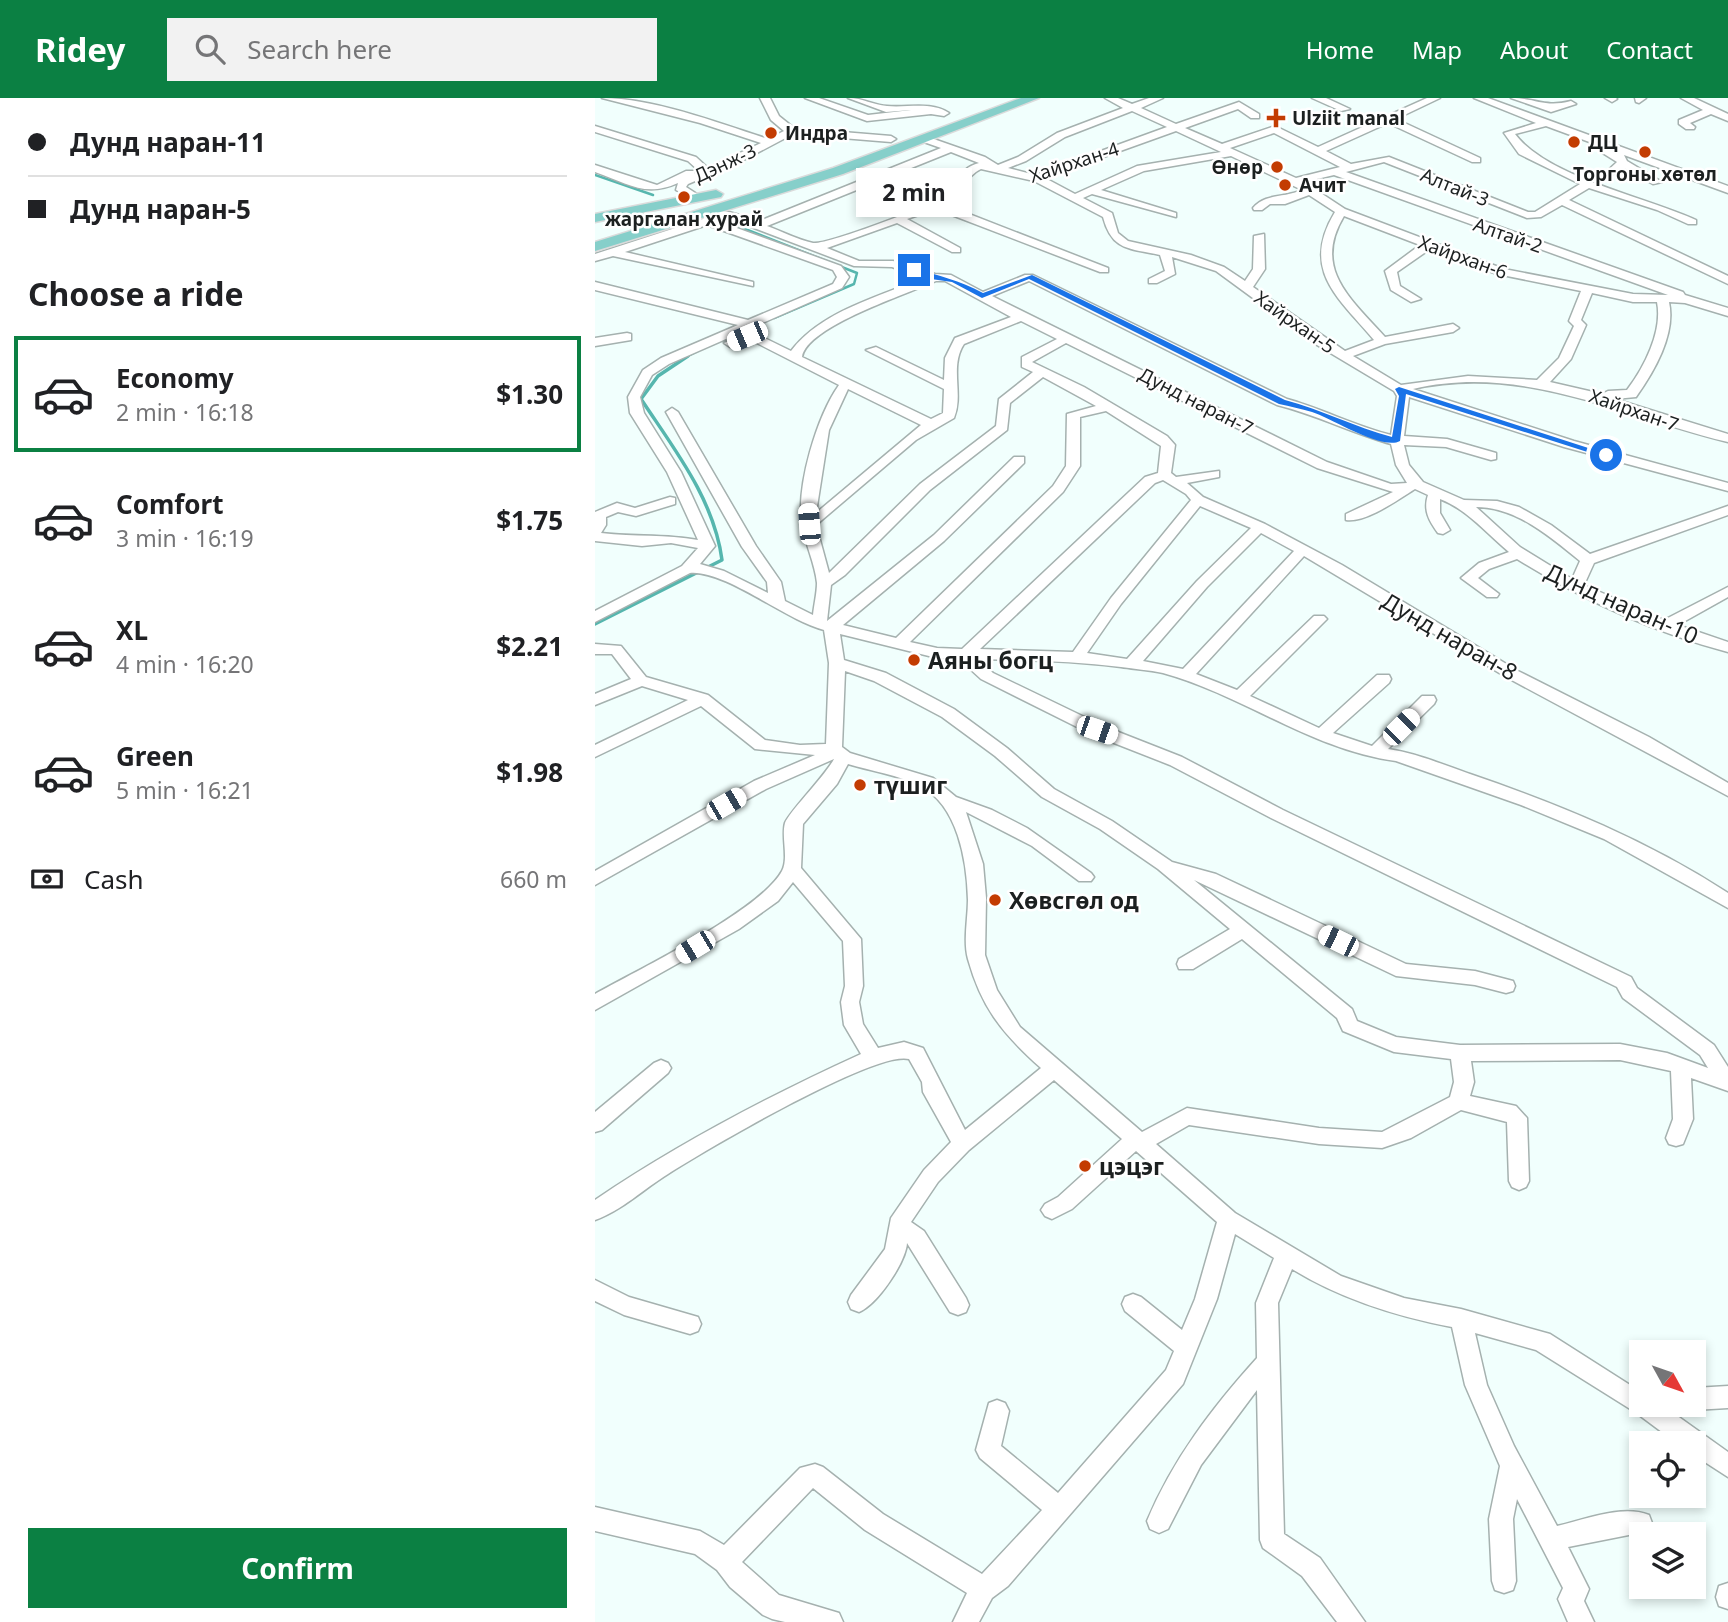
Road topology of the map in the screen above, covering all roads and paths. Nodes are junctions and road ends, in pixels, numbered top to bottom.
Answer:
1 (607, 98) edge
2 (671, 98) edge
3 (765, 98) edge
4 (810, 98) edge
5 (853, 98) edge
6 (1012, 98) edge
7 (1033, 98) edge
8 (1110, 98) edge
9 (1158, 98) edge
10 (1317, 98) edge
11 (1435, 98) edge
12 (1479, 98) edge
13 (1516, 98) edge
14 (1686, 98) edge
15 (1240, 101) edge
16 (909, 103) edge
17 (1571, 104) dead end
18 (650, 108) junction
19 (1132, 108) junction
20 (1345, 109) dead end
21 (1711, 110) junction
22 (930, 111) junction
23 (944, 113) dead end
24 (1255, 117) dead end
25 (1728, 118) edge
26 (1387, 119) junction
27 (1543, 124) junction
28 (1690, 127) dead end
29 (1174, 128) junction
30 (595, 129) edge
31 (791, 131) junction
32 (895, 139) junction
33 (925, 139) junction
34 (1591, 140) junction
35 (768, 142) junction
36 (951, 148) junction
37 (1318, 150) junction
38 (1226, 151) junction
39 (1476, 160) dead end
40 (1623, 163) junction
41 (1347, 166) junction
42 (992, 167) junction
43 (595, 168) edge
44 (704, 169) junction
45 (1331, 170) junction
46 (1610, 173) dead end
47 (1036, 178) junction
48 (1295, 181) junction
49 (1657, 181) dead end
50 (1588, 184) junction
51 (1091, 190) junction
52 (1728, 190) edge
53 (1311, 191) junction
54 (1076, 197) junction
55 (698, 198) junction
56 (1561, 200) junction
57 (936, 205) junction
58 (1258, 208) dead end
59 (1341, 211) junction
60 (1172, 215) dead end
61 (595, 218) edge
62 (898, 219) junction
63 (707, 221) junction
64 (1692, 222) dead end
65 (756, 226) junction
66 (595, 230) edge
67 (1260, 236) dead end
68 (1428, 245) junction
69 (595, 247) edge
70 (813, 247) junction
71 (956, 250) dead end
72 (611, 252) junction
73 (1165, 253) junction
74 (595, 258) edge
75 (1104, 270) dead end
76 (934, 278) junction
77 (1728, 280) edge
78 (1153, 281) dead end
79 (749, 284) dead end
80 (595, 286) edge
81 (1247, 288) junction
82 (1588, 289) junction
83 (982, 296) junction
84 (1662, 297) junction
85 (1415, 299) dead end
86 (1686, 299) junction
87 (1728, 312) edge
88 (1021, 317) junction
89 (748, 324) junction
90 (1453, 328) dead end
91 (627, 337) dead end
92 (1065, 339) junction
93 (1382, 341) junction
94 (595, 342) edge
95 (872, 350) dead end
96 (595, 352) edge
97 (611, 353) dead end
98 (704, 355) dead end
99 (1343, 356) junction
100 (796, 359) junction
101 (1039, 373) junction
102 (846, 383) junction
103 (1539, 386) junction
104 (949, 387) junction
105 (1399, 389) junction
106 (1591, 395) junction
107 (1104, 408) junction
108 (672, 412) dead end
109 (930, 424) junction
110 (1728, 438) edge
111 (1396, 441) junction
112 (1491, 456) dead end
113 (1019, 460) dead end
114 (1214, 474) dead end
115 (1169, 478) junction
116 (1410, 487) junction
117 (1728, 487) edge
118 (1435, 494) junction
119 (1198, 500) junction
120 (670, 501) dead end
121 (1462, 504) junction
122 (1728, 510) edge
123 (1351, 517) dead end
124 (809, 524) junction
125 (1260, 527) junction
126 (1443, 530) dead end
127 (595, 534) edge
128 (708, 546) junction
129 (1302, 550) junction
130 (1519, 553) junction
131 (1588, 560) junction
132 (693, 568) junction
133 (824, 583) junction
134 (1576, 586) junction
135 (1728, 591) edge
136 (1492, 594) dead end
137 (778, 605) junction
138 (595, 617) edge
139 (1319, 618) dead end
140 (825, 625) junction
141 (1666, 625) junction
142 (901, 642) junction
143 (1728, 647) edge
144 (595, 649) edge
145 (964, 656) junction
146 (1077, 657) junction
147 (837, 663) junction
148 (1132, 663) junction
149 (1186, 675) junction
150 (1383, 679) dead end
151 (641, 681) junction
152 (1239, 698) junction
153 (702, 699) junction
154 (595, 700) edge
155 (1428, 700) dead end
156 (1321, 735) junction
157 (595, 752) edge
158 (838, 753) junction
159 (1375, 753) junction
160 (1728, 790) edge
161 (950, 801) junction
162 (1164, 865) junction
163 (792, 870) junction
164 (1085, 877) dead end
165 (595, 879) edge
166 (1728, 902) edge
167 (1244, 929) junction
168 (1187, 964) dead end
169 (1506, 986) dead end
170 (595, 1003) edge
171 (1460, 1053) junction
172 (873, 1058) junction
173 (1681, 1066) junction
174 (1056, 1067) junction
175 (661, 1068) dead end
176 (1727, 1082) edge
177 (1459, 1102) junction
178 (595, 1124) edge
179 (1675, 1138) dead end
180 (1137, 1142) junction
181 (962, 1143) junction
182 (1518, 1181) dead end
183 (1052, 1210) dead end
184 (595, 1211) edge
185 (1228, 1219) junction
186 (898, 1224) junction
187 (1287, 1253) junction
188 (595, 1290) edge
189 (859, 1302) dead end
190 (1133, 1304) dead end
191 (958, 1305) dead end
192 (1461, 1319) junction
193 (690, 1324) dead end
194 (1188, 1348) junction
195 (1267, 1363) junction
196 (1615, 1386) junction
197 (1629, 1389) edge
198 (1629, 1396) edge
199 (1728, 1397) edge
200 (1706, 1398) edge
201 (997, 1411) dead end
202 (1660, 1418) edge
203 (1728, 1466) edge
204 (1511, 1467) junction
205 (1058, 1508) junction
206 (595, 1519) edge
207 (1160, 1521) dead end
208 (1629, 1524) edge
209 (1551, 1539) junction
210 (726, 1561) junction
211 (1504, 1581) dead end
212 (983, 1589) junction
213 (830, 1622) edge
214 (966, 1622) edge
215 (1352, 1622) edge
216 (1581, 1622) edge

1 - 18 street
2 - 18 street
3 - 31 street
4 - 22 street
5 - 16 street
6 - 32 main road
7 - 33 main road
8 - 19 street, Хайрхан-4
9 - 19 street, Хайрхан-4
10 - 20 street
11 - 26 street
12 - 27 street
13 - 17 street
14 - 21 street
15 - 24 street
15 - 29 street, Хайрхан-4
16 - 22 street
18 - 35 street
19 - 29 street, Хайрхан-4
19 - 42 street, Хайрхан-4
21 - 25 street
21 - 28 street
22 - 23 street
26 - 37 street
26 - 39 street, Алтай-3
27 - 34 street
27 - 50 street
29 - 38 street, Хайрхан-4
29 - 47 street, Хайрхан-4
30 - 44 street
31 - 32 street
31 - 35 street, Дэнж-3
32 - 55 main road
32 - 66 main road
33 - 36 street
33 - 69 main road
34 - 40 street
34 - 52 street
35 - 44 street, Дэнж-3
36 - 42 street
36 - 65 street
37 - 38 street
37 - 41 street
38 - 48 street
38 - 51 street
40 - 46 street
40 - 49 street
41 - 45 street
41 - 56 street, Алтай-3
42 - 47 street, Хайрхан-4
42 - 57 street
43 - 44 street
44 - 55 street, Дэнж-3
45 - 48 street
45 - 86 street, Алтай-2
47 - 54 street, Хайрхан-5
48 - 53 street
50 - 56 street, Алтай-3
50 - 64 street
51 - 54 street
51 - 60 street
53 - 58 street
53 - 59 street
54 - 73 street, Хайрхан-5
55 - 61 main road
56 - 77 street
57 - 62 street
57 - 75 street
59 - 68 street, Хайрхан-6
59 - 93 street, Хайрхан-5
62 - 70 street
62 - 71 street
63 - 65 street, Дунд наран-7
63 - 72 street, Дунд наран-7
63 - 89 street
65 - 70 street, Дунд наран-7
67 - 81 street, Хайрхан-5
68 - 82 street, Хайрхан-6
68 - 85 street
70 - 76 street, Дунд наран-7
72 - 74 street, Дунд наран-7
72 - 79 street
73 - 78 street
73 - 81 street, Хайрхан-5
76 - 83 street, Дунд наран-7
76 - 100 street
80 - 89 street
81 - 99 street, Хайрхан-5
82 - 84 street, Хайрхан-6
82 - 103 street
83 - 88 street, Дунд наран-7
83 - 111 street
84 - 86 street
84 - 106 street
86 - 87 street
88 - 92 street, Дунд наран-7
88 - 104 street
89 - 128 street
90 - 93 street
91 - 94 street
92 - 101 street
92 - 116 street, Дунд наран-7
93 - 99 street
95 - 104 street
96 - 97 street
98 - 100 street
99 - 105 street
100 - 102 street
101 - 107 street
101 - 133 street
102 - 109 street
102 - 124 street
103 - 105 street, Хайрхан-7
103 - 106 street, Хайрхан-7
104 - 109 street
105 - 111 street
105 - 117 street
106 - 110 street, Хайрхан-7
107 - 115 street
107 - 142 street
108 - 137 street
109 - 124 street
111 - 112 street
111 - 116 street
113 - 140 street
114 - 115 street
115 - 119 street, Дунд наран-8
115 - 145 street
116 - 118 street, Дунд наран-7
116 - 123 street
118 - 121 street, Дунд наран-7
118 - 126 street
119 - 125 street, Дунд наран-8
119 - 146 street
120 - 127 street
121 - 130 street, Дунд наран-10
121 - 131 street
122 - 131 street
124 - 133 street
125 - 129 street, Дунд наран-8
125 - 148 street
127 - 128 street
128 - 132 street
129 - 149 street
129 - 160 street, Дунд наран-8
130 - 134 street, Дунд наран-10
130 - 136 street, Дунд наран-10
131 - 134 street
132 - 137 street
132 - 138 street
133 - 140 street
134 - 141 street, Дунд наран-10
135 - 141 street
137 - 140 street
139 - 152 street
140 - 142 street
140 - 147 street
141 - 143 street, Дунд наран-10
142 - 145 street
144 - 151 street
145 - 146 street
145 - 176 street
146 - 148 street
147 - 158 street
147 - 162 street
148 - 149 street
149 - 152 street
150 - 156 street
151 - 153 street
151 - 154 street
152 - 156 street
153 - 157 street
153 - 158 street
155 - 159 street
156 - 159 street
158 - 161 street
158 - 163 street
158 - 165 street
159 - 166 street
161 - 164 street
161 - 174 street
162 - 167 street
162 - 169 street
163 - 170 street
163 - 172 street
167 - 168 street
167 - 171 street
171 - 173 street
171 - 177 street
172 - 181 street
172 - 184 street
173 - 176 street
173 - 179 street
174 - 180 street
174 - 181 street
175 - 178 street
177 - 180 street
177 - 182 street
180 - 183 street
180 - 185 street
181 - 186 street
185 - 187 street
185 - 194 street
186 - 189 street
186 - 191 street
187 - 192 street
187 - 195 street
188 - 193 street
190 - 194 street
192 - 196 street
192 - 204 street
194 - 205 street
195 - 207 street
195 - 215 street
196 - 197 street
196 - 198 street
199 - 200 street
201 - 205 street
202 - 203 street
204 - 209 street
204 - 211 street
205 - 212 street
206 - 210 street
208 - 209 street
209 - 216 street
210 - 212 street
210 - 213 street
212 - 214 street

